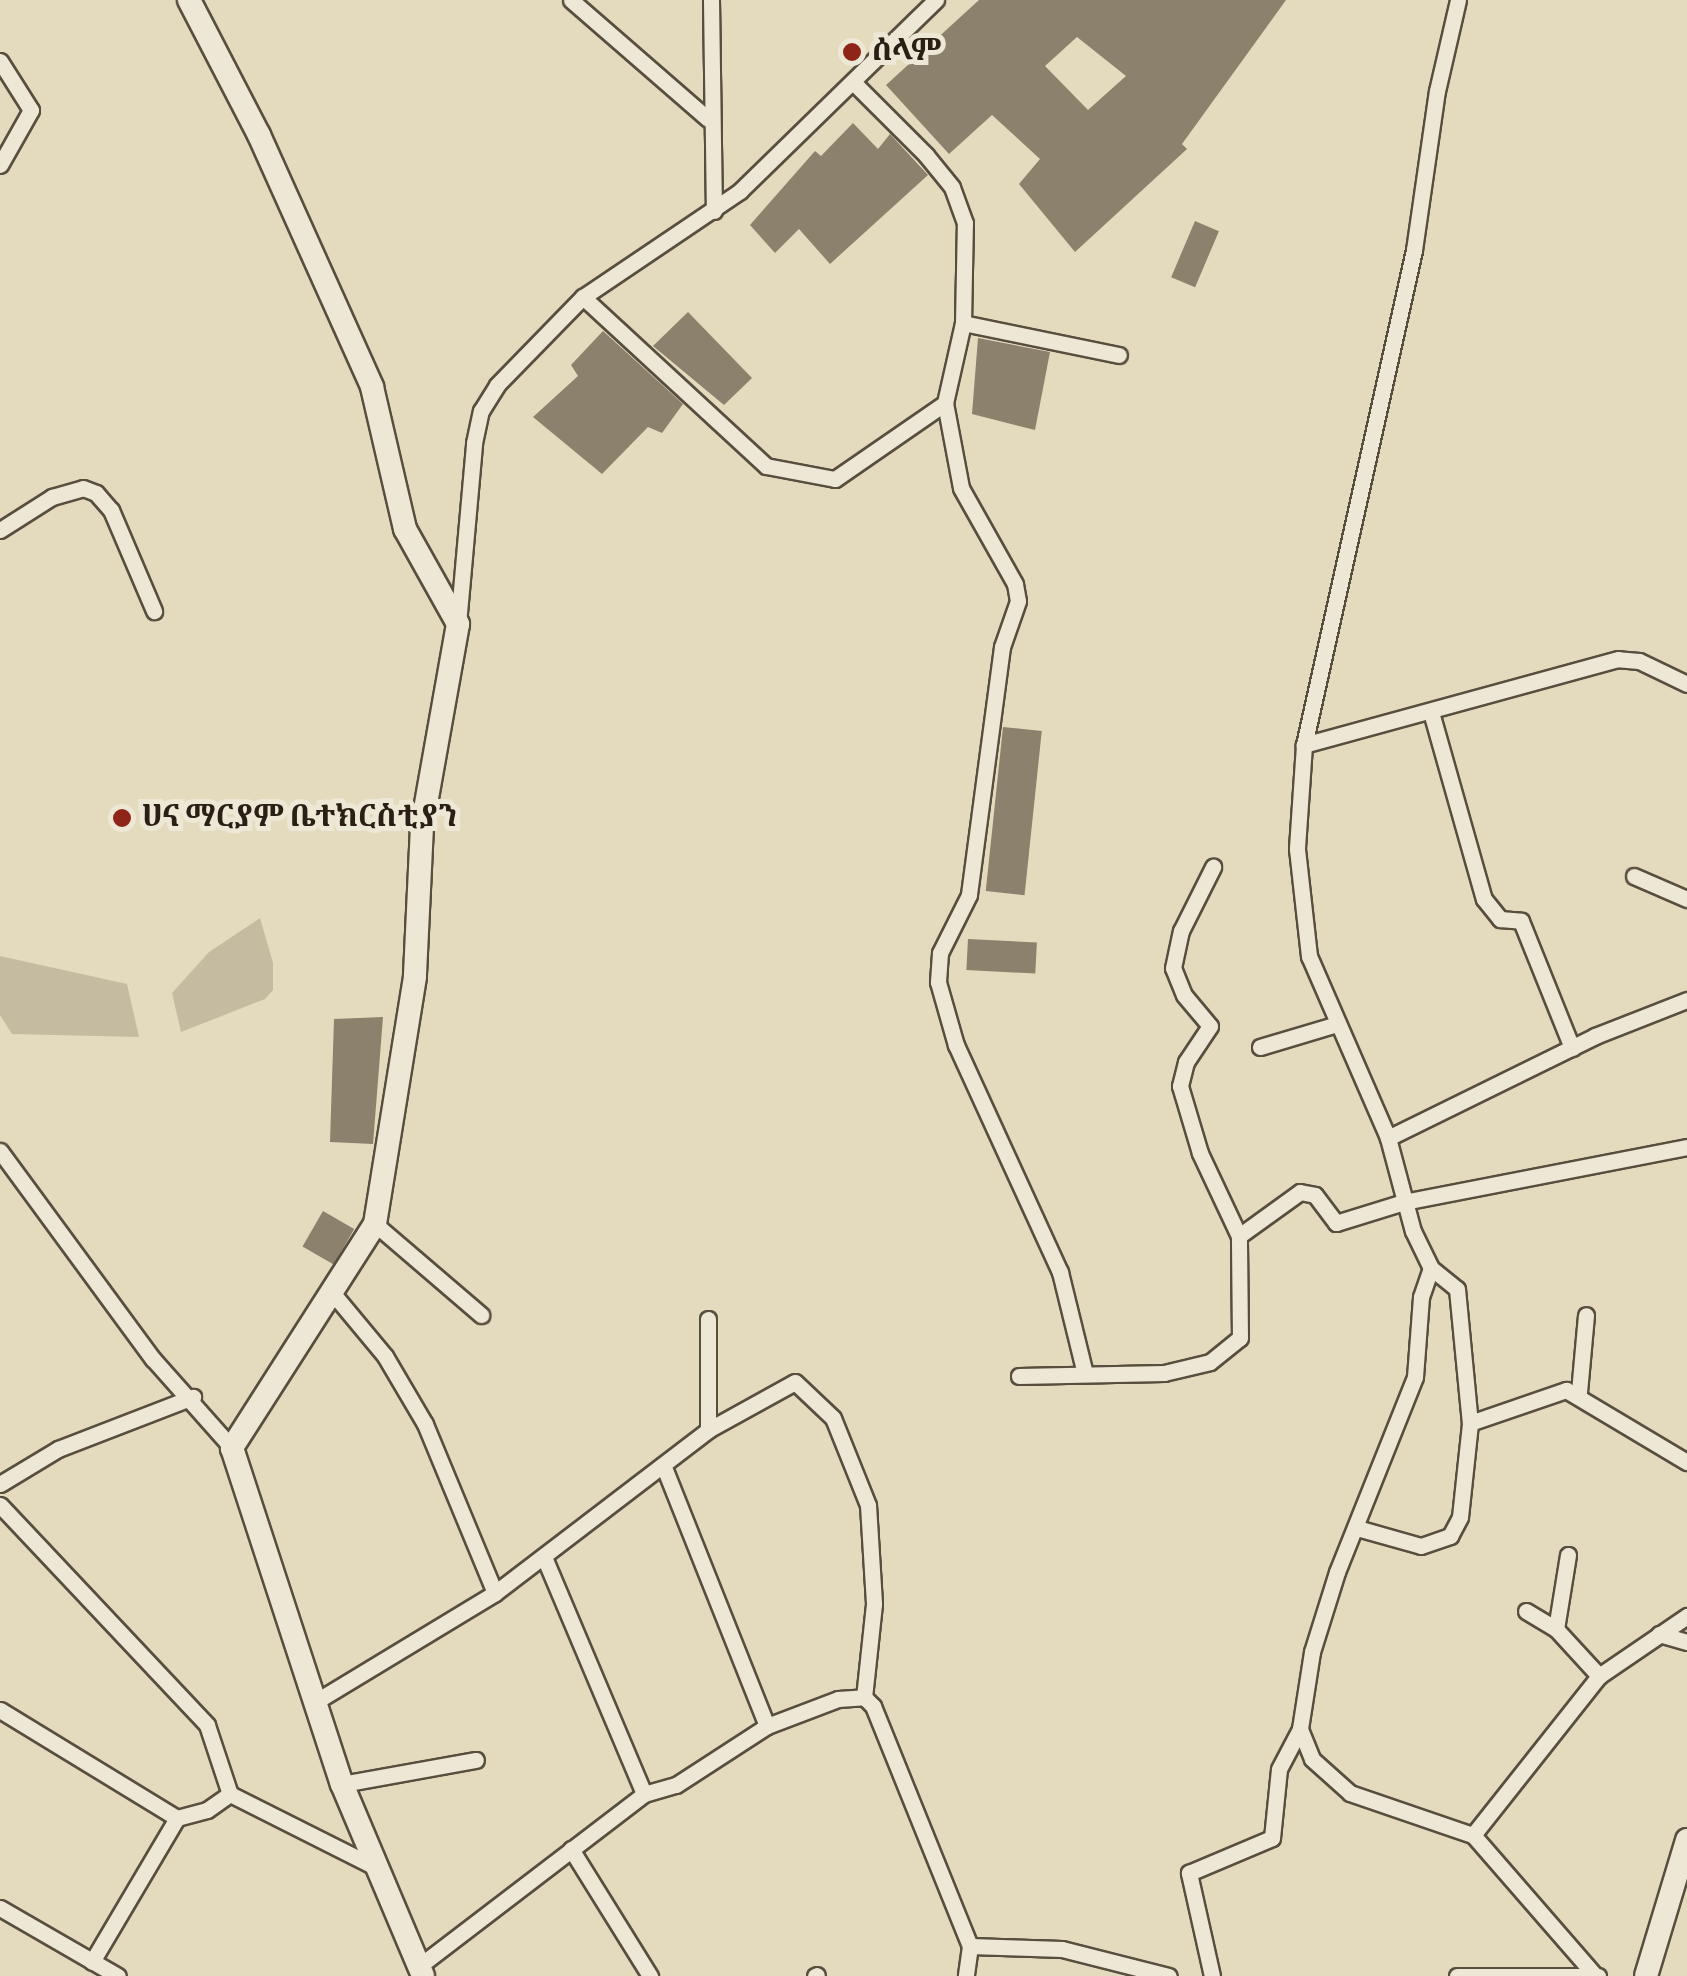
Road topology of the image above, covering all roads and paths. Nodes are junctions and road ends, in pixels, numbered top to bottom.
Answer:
1 (189, 0) edge
2 (571, 0) edge
3 (710, 0) edge
4 (936, 0) edge
5 (1458, 0) edge
6 (0, 62) edge
7 (854, 82) junction
8 (708, 120) junction
9 (0, 165) edge
10 (714, 211) junction
11 (583, 298) junction
12 (963, 322) junction
13 (1119, 355) dead end
14 (945, 403) junction
15 (0, 530) edge
16 (154, 611) dead end
17 (458, 624) junction
18 (1687, 684) edge
19 (1430, 712) junction
20 (1304, 745) junction
21 (1214, 867) dead end
22 (1634, 876) dead end
23 (1687, 899) edge
24 (1687, 1000) edge
25 (1336, 1024) junction
26 (1260, 1047) dead end
27 (1572, 1048) junction
28 (1388, 1138) junction
29 (1687, 1146) edge
30 (0, 1150) edge
31 (1404, 1202) junction
32 (375, 1224) junction
33 (1239, 1236) junction
34 (1431, 1268) junction
35 (334, 1296) junction
36 (481, 1315) dead end
37 (1586, 1315) dead end
38 (708, 1319) dead end
39 (1085, 1374) junction
40 (1019, 1376) dead end
41 (1578, 1392) junction
42 (193, 1397) junction
43 (1470, 1422) junction
44 (708, 1430) junction
45 (232, 1448) junction
46 (1687, 1462) edge
47 (663, 1465) junction
48 (0, 1484) edge
49 (0, 1505) edge
50 (1356, 1528) junction
51 (1568, 1555) dead end
52 (544, 1557) junction
53 (494, 1592) junction
54 (1526, 1611) dead end
55 (1687, 1616) edge
56 (1556, 1629) junction
57 (1658, 1634) junction
58 (1687, 1642) edge
59 (1599, 1676) junction
60 (864, 1697) junction
61 (315, 1702) junction
62 (0, 1710) edge
63 (767, 1726) junction
64 (1300, 1730) junction
65 (476, 1760) dead end
66 (342, 1784) junction
67 (230, 1794) junction
68 (644, 1794) junction
69 (177, 1818) junction
70 (1473, 1835) junction
71 (1687, 1840) edge
72 (571, 1849) junction
73 (373, 1866) junction
74 (1680, 1879) edge
75 (0, 1908) edge
76 (970, 1946) junction
77 (92, 1962) junction
78 (420, 1972) edge
79 (1596, 1975) edge
80 (118, 1976) edge
81 (650, 1976) edge
82 (966, 1976) edge
83 (1169, 1976) edge
84 (1212, 1976) edge
85 (1458, 1976) edge
86 (1646, 1976) edge

1 - 17 street
2 - 8 street
3 - 8 street
4 - 7 street
5 - 20 street
6 - 9 street
7 - 10 street
7 - 12 street
8 - 10 street
10 - 11 street
11 - 14 street
11 - 17 street
12 - 13 street
12 - 14 street
14 - 39 street
15 - 16 street
17 - 32 street
18 - 19 street
19 - 20 street
19 - 27 street
20 - 25 street
21 - 33 street
22 - 23 street
24 - 27 street
25 - 26 street
25 - 28 street
27 - 28 street
28 - 31 street
29 - 31 street
30 - 42 street
31 - 33 street
31 - 34 street
32 - 35 street
32 - 36 street
33 - 39 street
34 - 43 street
34 - 50 street
35 - 45 street
35 - 53 street
37 - 41 street
38 - 44 street
39 - 40 street
41 - 43 street
41 - 46 street
42 - 45 street
42 - 48 street
43 - 50 street
44 - 47 street
44 - 60 street
45 - 61 street
47 - 52 street
47 - 63 street
49 - 67 street
50 - 64 street
51 - 56 street
52 - 53 street
52 - 68 street
53 - 61 street
54 - 56 street
55 - 57 street
56 - 59 street
57 - 58 street
57 - 59 street
59 - 70 street
60 - 63 street
60 - 76 street
61 - 66 street
62 - 69 street
63 - 68 street
64 - 70 street
64 - 84 street
65 - 66 street
66 - 73 street
67 - 69 street
67 - 73 street
68 - 72 street
69 - 77 street
70 - 79 street
71 - 74 street
72 - 78 street
72 - 81 street
73 - 78 street
74 - 86 street
75 - 77 street
76 - 82 street
76 - 83 street
77 - 80 street
79 - 85 street

